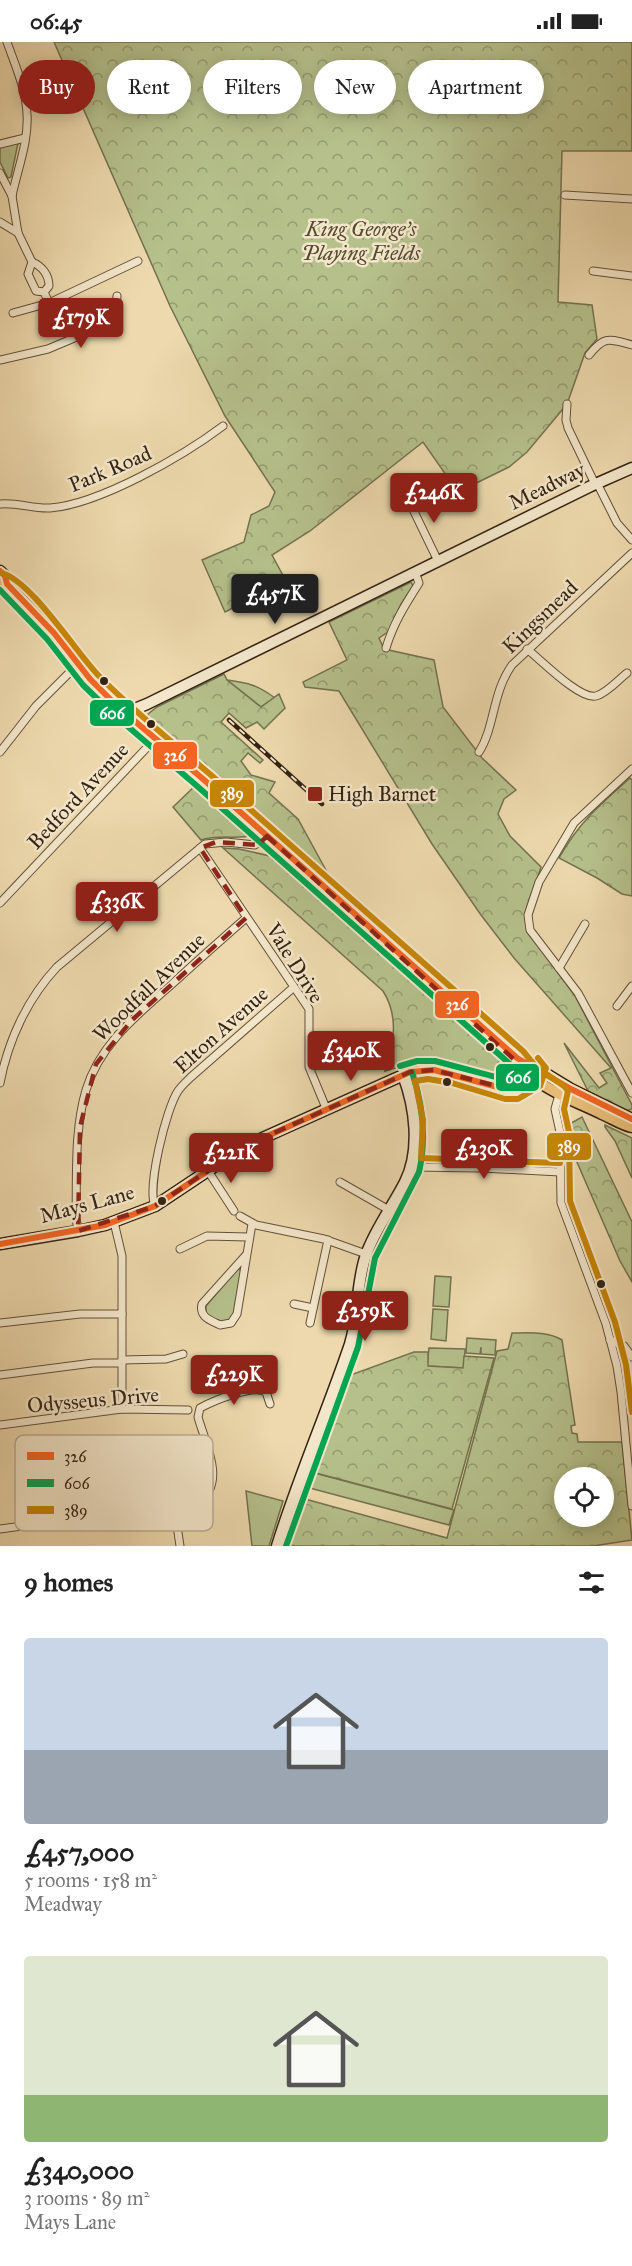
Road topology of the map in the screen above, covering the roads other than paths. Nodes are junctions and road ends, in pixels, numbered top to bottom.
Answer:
1 (7, 42) edge
2 (25, 138) junction
3 (0, 144) edge
4 (0, 172) edge
5 (7, 187) junction
6 (0, 194) edge
7 (565, 195) dead end
8 (12, 196) junction
9 (632, 199) edge
10 (0, 222) edge
11 (18, 233) junction
12 (138, 261) dead end
13 (32, 262) junction
14 (593, 271) dead end
15 (632, 276) edge
16 (44, 292) junction
17 (117, 296) dead end
18 (49, 303) junction
19 (14, 313) dead end
20 (632, 345) edge
21 (589, 355) dead end
22 (0, 360) edge
23 (567, 404) dead end
24 (224, 426) dead end
25 (632, 468) edge
26 (596, 483) junction
27 (407, 497) dead end
28 (0, 504) edge
29 (632, 540) edge
30 (632, 553) edge
31 (438, 561) junction
32 (0, 571) edge
33 (415, 572) junction
34 (4, 583) edge
35 (386, 648) dead end
36 (527, 649) junction
37 (78, 664) junction
38 (612, 671) dead end
39 (627, 673) dead end
40 (618, 680) junction
41 (147, 704) junction
42 (125, 713) junction
43 (141, 726) junction
44 (155, 738) junction
45 (0, 752) edge
46 (479, 752) dead end
47 (632, 769) edge
48 (267, 836) junction
49 (200, 848) junction
50 (0, 903) edge
51 (246, 918) junction
52 (585, 924) dead end
53 (559, 968) junction
54 (632, 986) edge
55 (294, 987) junction
56 (617, 1006) dead end
57 (534, 1073) junction
58 (402, 1075) junction
59 (0, 1083) edge
60 (561, 1088) junction
61 (632, 1093) edge
62 (326, 1108) junction
63 (632, 1119) edge
64 (632, 1127) edge
65 (410, 1167) junction
66 (208, 1171) junction
67 (560, 1172) junction
68 (340, 1182) dead end
69 (155, 1206) junction
70 (389, 1210) junction
71 (114, 1222) junction
72 (252, 1224) junction
73 (78, 1231) junction
74 (248, 1237) junction
75 (328, 1240) junction
76 (0, 1244) edge
77 (180, 1249) dead end
78 (366, 1254) junction
79 (246, 1255) junction
80 (294, 1304) dead end
81 (313, 1308) junction
82 (122, 1314) junction
83 (0, 1323) edge
84 (310, 1323) dead end
85 (610, 1340) junction
86 (183, 1354) dead end
87 (632, 1357) edge
88 (122, 1361) junction
89 (0, 1375) edge
90 (270, 1404) dead end
91 (122, 1409) junction
92 (188, 1410) dead end
93 (0, 1425) edge
94 (203, 1435) edge
95 (632, 1506) edge
96 (15, 1527) edge
97 (0, 1529) edge
98 (178, 1531) edge
99 (180, 1546) edge
100 (276, 1546) edge

1 - 2 street
2 - 3 street
2 - 8 street
4 - 5 street
5 - 6 street
5 - 8 street
7 - 9 street
8 - 11 street
10 - 11 street
11 - 13 street
12 - 18 street
13 - 16 street
13 - 16 street
14 - 15 street
16 - 18 street
17 - 22 street
18 - 19 street
20 - 21 street
23 - 26 street
24 - 28 street, Park Road
25 - 26 street, Meadway
26 - 29 street
26 - 31 street, Meadway
27 - 31 street
30 - 36 street, Kingsmead
31 - 33 street, Meadway
32 - 34 main road
33 - 35 street
33 - 41 street, Meadway
34 - 37 main road
36 - 40 street
36 - 46 street, Kingsmead
37 - 42 main road
37 - 45 street
38 - 40 street
39 - 40 street
41 - 42 street, Meadway
41 - 43 street
42 - 43 main road
43 - 44 main road
44 - 48 main road
44 - 50 street, Bedford Avenue
47 - 53 street
48 - 49 street
48 - 57 main road
49 - 51 street, Vale Drive
49 - 59 street
51 - 55 street, Vale Drive
51 - 73 street, Woodfall Avenue
52 - 53 street
53 - 61 street
54 - 56 street
55 - 62 street, Vale Drive
55 - 69 street, Elton Avenue
57 - 58 street, Mays Lane
57 - 60 main road
58 - 62 street, Mays Lane
58 - 65 street
60 - 63 main road
60 - 64 main road
60 - 67 street
62 - 66 street, Mays Lane
65 - 67 street
65 - 70 street
66 - 69 street, Mays Lane
66 - 72 street
67 - 85 street
68 - 70 street
69 - 71 street, Mays Lane
70 - 78 street
71 - 73 street, Mays Lane
71 - 82 street
72 - 74 street
72 - 75 street
73 - 76 street, Mays Lane
74 - 77 street
74 - 79 street
75 - 78 street
75 - 81 street
78 - 100 street
79 - 79 street
80 - 81 street
81 - 84 street
82 - 83 street
82 - 88 street
85 - 87 street
85 - 95 street
86 - 88 street
88 - 89 street
88 - 91 street
90 - 94 street
91 - 92 street, Odysseus Drive
91 - 93 street, Odysseus Drive
96 - 97 street
98 - 99 street

